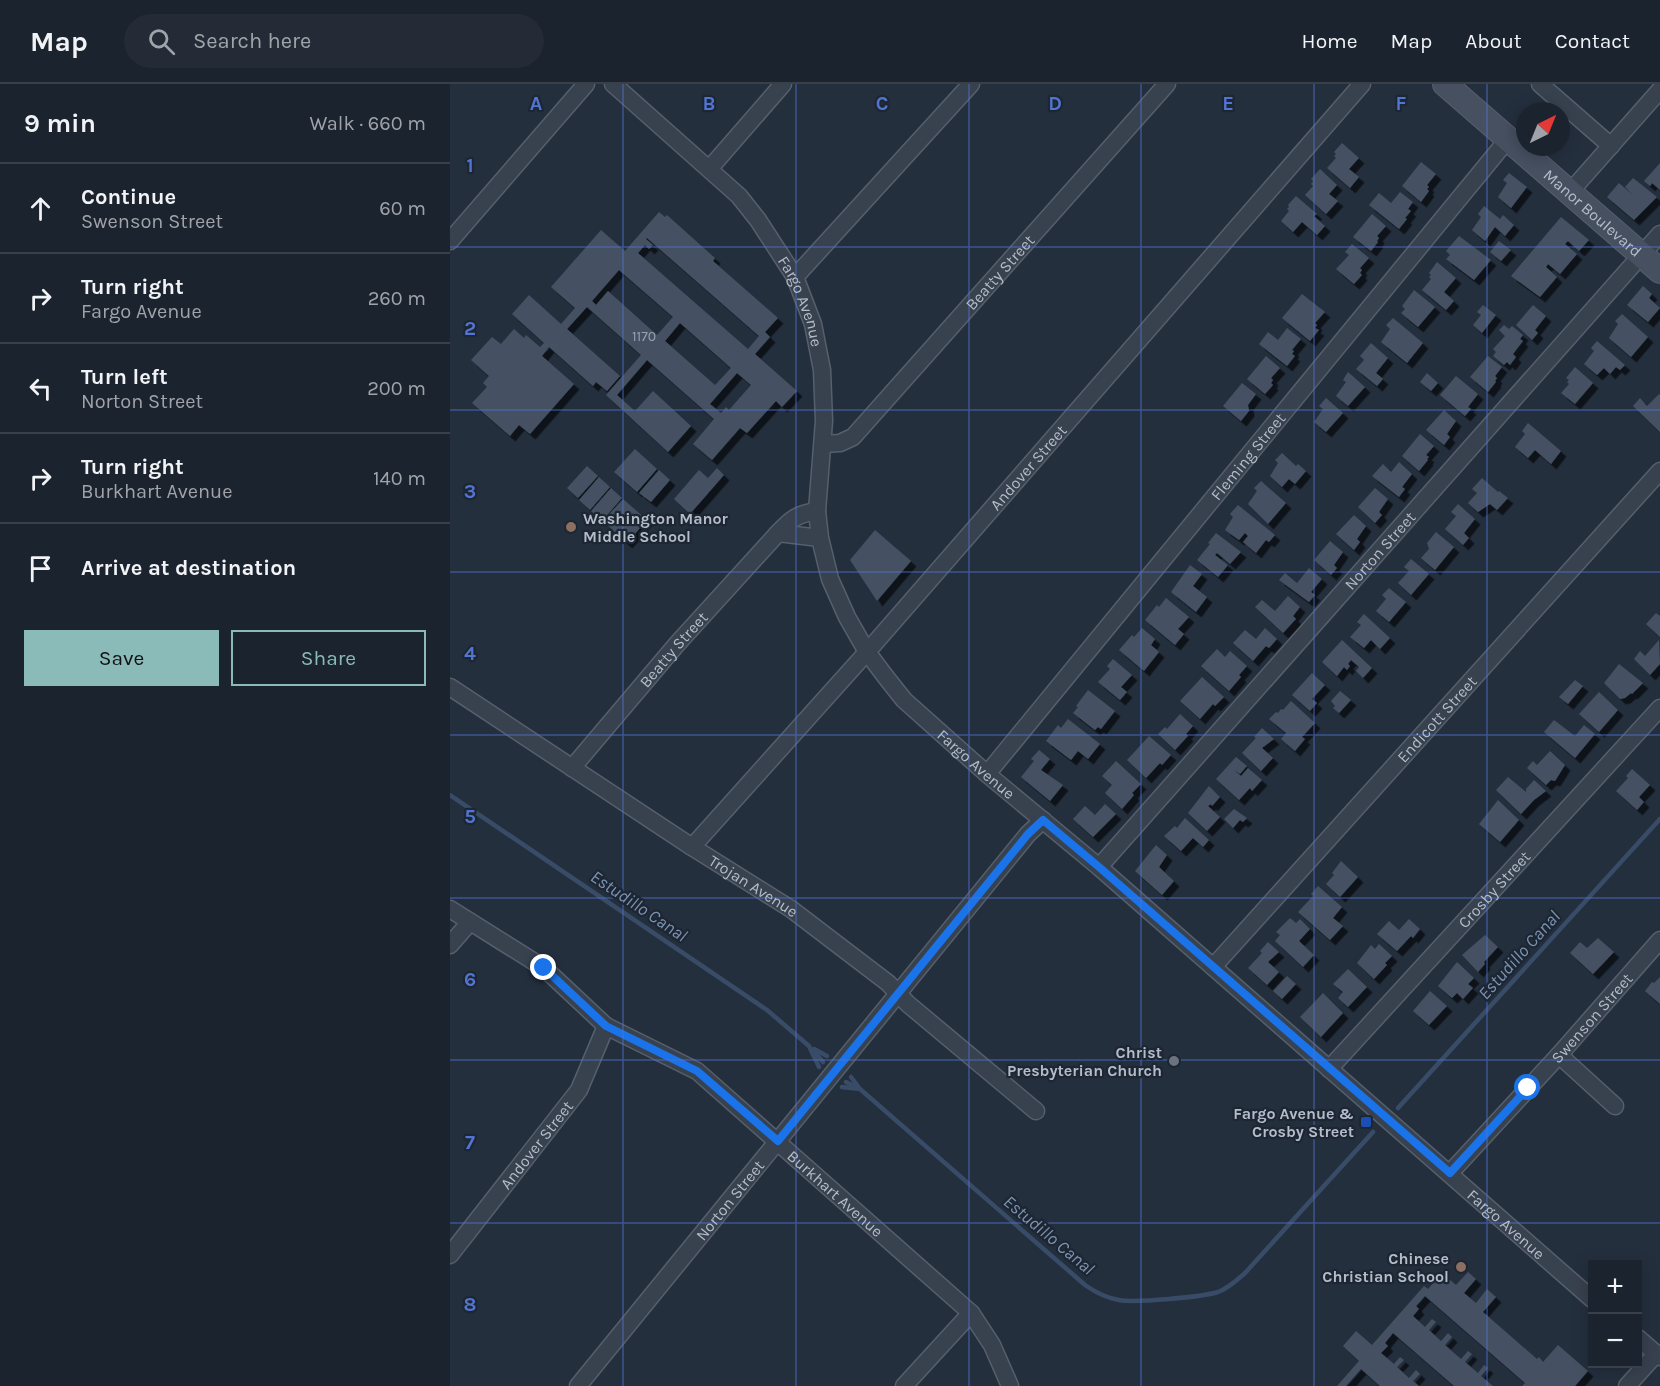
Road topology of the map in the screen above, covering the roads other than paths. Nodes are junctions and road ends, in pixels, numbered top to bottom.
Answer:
1 (586, 84) edge
2 (613, 84) edge
3 (783, 84) edge
4 (971, 84) edge
5 (1167, 84) edge
6 (1362, 84) edge
7 (1445, 84) edge
8 (1540, 84) edge
9 (1660, 90) edge
10 (1508, 139) junction
11 (1611, 146) junction
12 (710, 168) junction
13 (1570, 192) junction
14 (1660, 234) edge
15 (450, 241) edge
16 (1651, 263) edge
17 (795, 277) junction
18 (823, 444) junction
19 (1660, 471) edge
20 (817, 511) junction
21 (778, 533) junction
22 (820, 538) junction
23 (867, 652) junction
24 (450, 687) edge
25 (1660, 708) edge
26 (572, 768) junction
27 (987, 774) junction
28 (1043, 820) junction
29 (692, 847) junction
30 (1099, 867) junction
31 (450, 909) edge
32 (470, 922) junction
33 (1660, 940) edge
34 (450, 945) edge
35 (1214, 967) junction
36 (899, 993) junction
37 (606, 1026) junction
38 (1559, 1055) junction
39 (1329, 1069) junction
40 (1615, 1106) dead end
41 (1036, 1111) dead end
42 (778, 1141) junction
43 (1450, 1173) junction
44 (450, 1255) edge
45 (1588, 1295) edge
46 (971, 1313) junction
47 (1642, 1341) edge
48 (1658, 1355) edge
49 (578, 1386) edge
50 (904, 1386) edge
51 (1010, 1386) edge
52 (1627, 1386) edge

1 - 15 street
2 - 12 street, Fargo Avenue
3 - 12 street
4 - 17 street
5 - 18 street, Beatty Street
6 - 23 street, Andover Street
7 - 10 street, Manor Boulevard
8 - 11 street
9 - 11 street
10 - 13 street, Manor Boulevard
10 - 27 street, Fleming Street
11 - 13 street
12 - 17 street, Fargo Avenue
13 - 16 street, Manor Boulevard
14 - 16 street, Norton Street
16 - 30 street, Norton Street
17 - 18 street, Fargo Avenue
18 - 20 street, Fargo Avenue
19 - 35 street, Endicott Street
20 - 21 street, Beatty Street
20 - 22 street, Fargo Avenue
21 - 22 street
21 - 26 street, Beatty Street
22 - 23 street, Fargo Avenue
23 - 27 street, Fargo Avenue
23 - 29 street, Andover Street
24 - 26 street, Trojan Avenue
25 - 39 street, Crosby Street
26 - 29 street, Trojan Avenue
27 - 28 street, Fargo Avenue
28 - 30 street, Fargo Avenue
28 - 36 street, Norton Street
29 - 36 street, Trojan Avenue
30 - 35 street, Fargo Avenue
31 - 32 street, Burkhart Avenue
32 - 34 street
32 - 37 street, Burkhart Avenue
33 - 38 street, Swenson Street
35 - 39 street, Fargo Avenue
36 - 41 street, Trojan Avenue
36 - 42 street, Norton Street
37 - 42 street, Burkhart Avenue
37 - 44 street, Andover Street
38 - 40 street
38 - 43 street, Swenson Street
39 - 43 street, Fargo Avenue
42 - 46 street, Burkhart Avenue
42 - 49 street, Norton Street
43 - 45 street, Fargo Avenue
46 - 50 street
46 - 51 street, Burkhart Avenue
47 - 48 street
48 - 52 street

